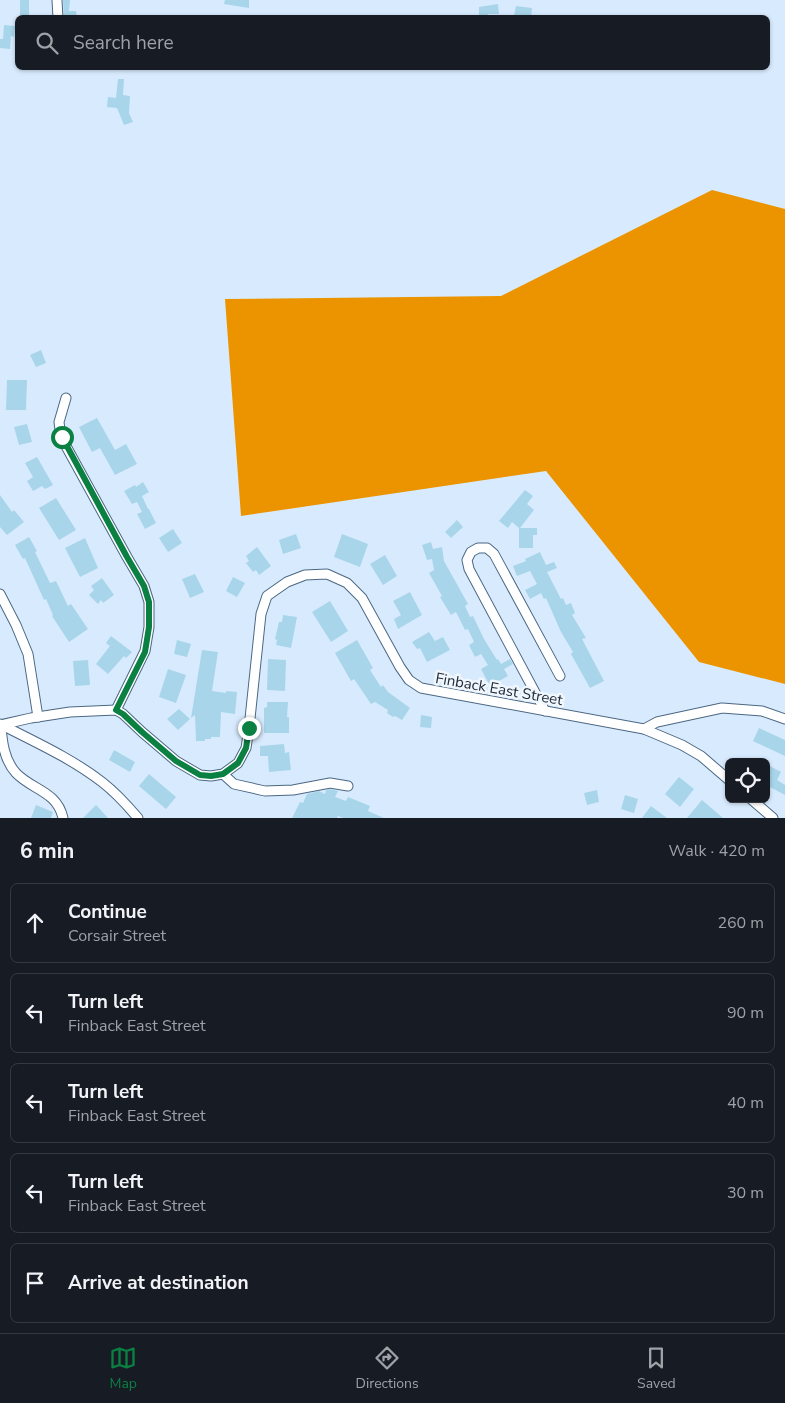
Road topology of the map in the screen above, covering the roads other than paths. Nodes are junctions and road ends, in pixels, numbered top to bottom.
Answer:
1 (57, 0) edge
2 (58, 15) edge
3 (66, 398) dead end
4 (0, 594) edge
5 (560, 676) dead end
6 (116, 710) junction
7 (545, 711) junction
8 (38, 717) junction
9 (785, 719) edge
10 (0, 725) edge
11 (644, 729) junction
12 (223, 774) junction
13 (725, 777) edge
14 (348, 786) dead end
15 (756, 803) edge
16 (63, 818) edge
17 (138, 818) edge
18 (773, 818) edge

1 - 2 street
3 - 6 street
4 - 8 street
5 - 7 street
6 - 8 street
6 - 12 street
7 - 11 street, Finback East Street
7 - 12 street, Finback East Street
8 - 10 street
9 - 11 street
10 - 16 street
10 - 17 street
11 - 13 street, Finback East Street
12 - 14 street
15 - 18 street

